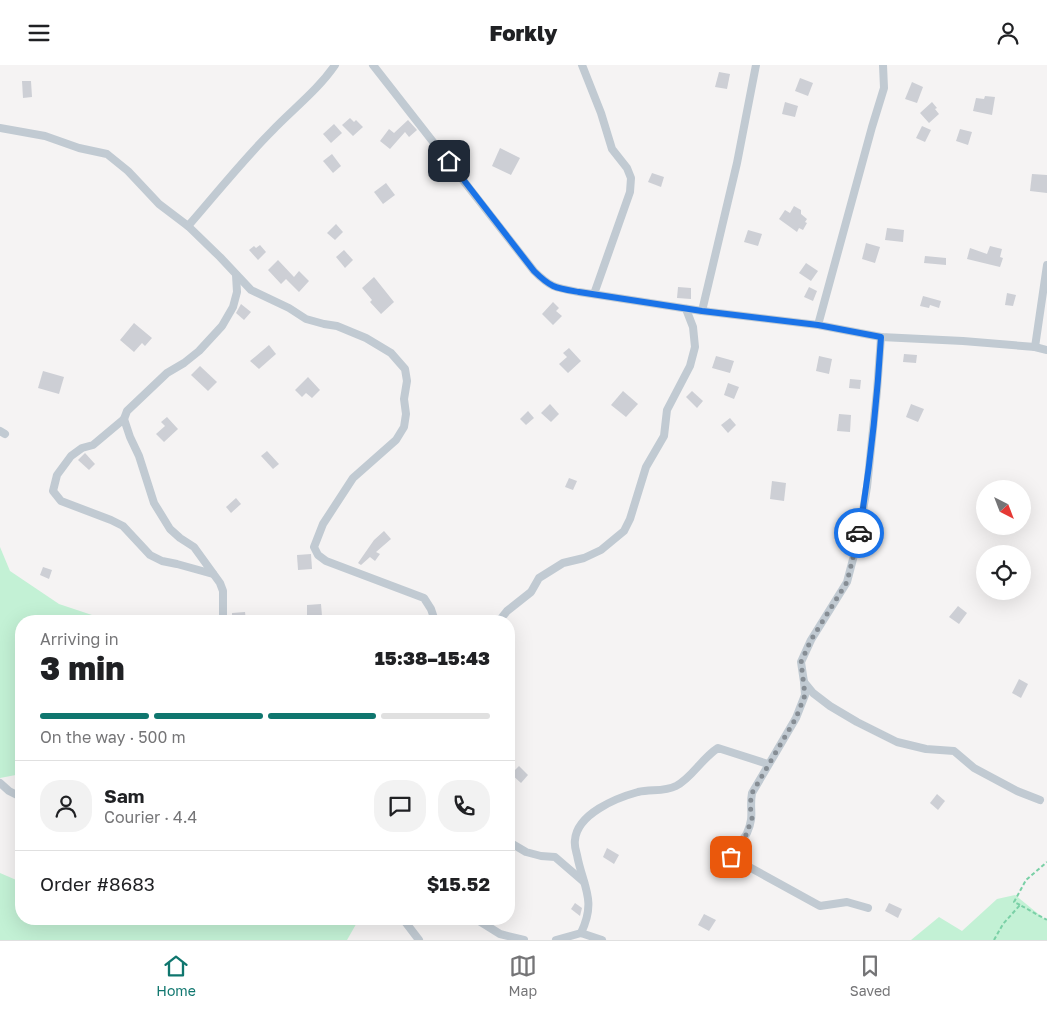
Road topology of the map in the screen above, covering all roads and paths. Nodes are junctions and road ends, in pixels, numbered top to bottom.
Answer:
1 (335, 65) edge
2 (373, 65) edge
3 (582, 65) edge
4 (756, 65) edge
5 (883, 65) edge
6 (0, 128) edge
7 (188, 226) junction
8 (1047, 265) edge
9 (236, 275) junction
10 (594, 294) junction
11 (686, 309) junction
12 (702, 311) junction
13 (818, 325) junction
14 (881, 337) junction
15 (1035, 347) junction
16 (1047, 350) edge
17 (124, 419) junction
18 (212, 574) junction
19 (223, 615) edge
20 (434, 615) edge
21 (504, 615) edge
22 (804, 682) junction
23 (768, 764) junction
24 (0, 783) edge
25 (15, 794) edge
26 (1040, 800) dead end
27 (515, 846) edge
28 (1047, 861) edge
29 (584, 882) junction
30 (1020, 905) junction
31 (868, 908) dead end
32 (1047, 921) edge
33 (408, 925) edge
34 (486, 925) edge
35 (582, 933) junction
36 (419, 940) edge
37 (524, 940) edge
38 (556, 940) edge
39 (602, 940) edge
40 (994, 940) edge

1 - 7 street
2 - 10 street
3 - 10 street
4 - 12 street
5 - 13 street
6 - 7 street
7 - 9 street
8 - 15 street
9 - 17 street
9 - 20 street
10 - 11 street
11 - 12 street
11 - 21 street
12 - 13 street
13 - 14 street
14 - 15 street
14 - 22 street
15 - 16 street
17 - 18 street
17 - 18 street
18 - 19 street
22 - 23 street
22 - 26 street
23 - 29 street
23 - 31 street
24 - 25 street
27 - 29 street
28 - 30 path
29 - 35 street
30 - 32 path
30 - 40 path
33 - 36 street
34 - 37 street
35 - 38 street
35 - 39 street

